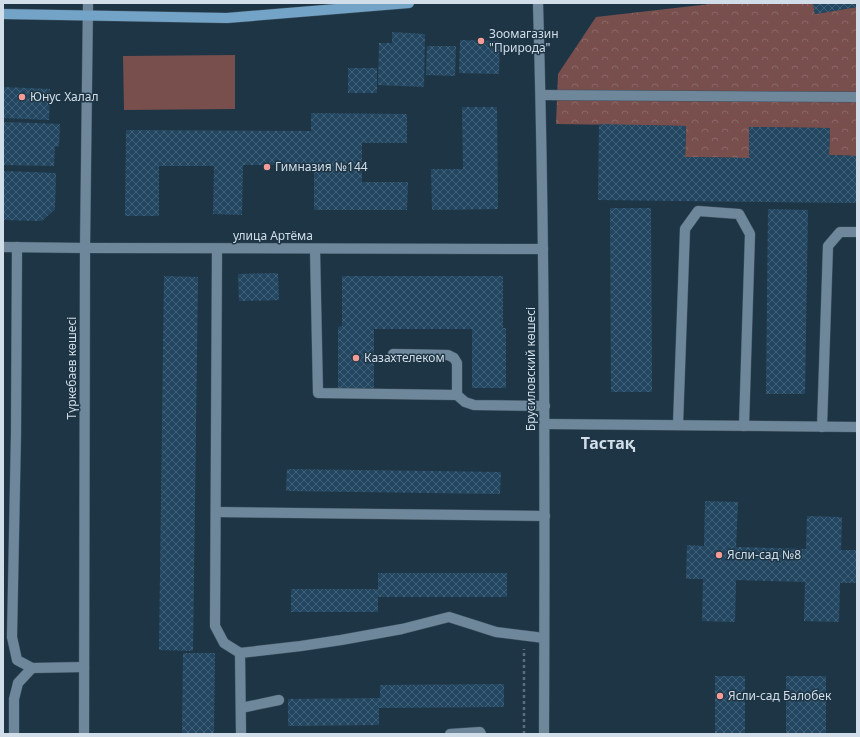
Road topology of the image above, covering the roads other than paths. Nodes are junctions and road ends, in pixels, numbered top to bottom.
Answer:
1 (88, 3) edge
2 (410, 3) edge
3 (538, 3) edge
4 (3, 14) edge
5 (88, 16) junction
6 (541, 95) junction
7 (857, 98) edge
8 (857, 232) edge
9 (3, 247) edge
10 (17, 247) junction
11 (85, 248) junction
12 (216, 249) junction
13 (315, 249) junction
14 (543, 249) junction
15 (393, 354) dead end
16 (457, 395) junction
17 (545, 406) junction
18 (545, 424) junction
19 (678, 425) junction
20 (744, 426) junction
21 (822, 427) junction
22 (857, 427) edge
23 (216, 512) junction
24 (545, 516) junction
25 (544, 638) junction
26 (240, 653) junction
27 (84, 667) junction
28 (32, 668) junction
29 (279, 700) dead end
30 (241, 708) junction
31 (14, 734) edge
32 (84, 734) edge
33 (241, 734) edge
34 (450, 734) edge
35 (481, 734) edge
36 (544, 734) edge

1 - 5 street, Түркебаев көшесі
2 - 5 main road
3 - 6 street, Брусиловский көшесі
4 - 5 main road
5 - 11 street, Түркебаев көшесі
6 - 7 street
6 - 14 street, Брусиловский көшесі
8 - 21 street
9 - 10 street, улица Артёма
10 - 11 street, улица Артёма
10 - 28 street
11 - 12 street, улица Артёма
11 - 27 street, Түркебаев көшесі
12 - 13 street, улица Артёма
12 - 23 street
13 - 14 street, улица Артёма
13 - 16 street
14 - 17 street, Брусиловский көшесі
15 - 16 street
16 - 17 street
17 - 18 street, Брусиловский көшесі
18 - 19 street
18 - 24 street, Брусиловский көшесі
19 - 20 street
19 - 20 street
20 - 21 street
21 - 22 street
23 - 24 street
23 - 26 street
24 - 25 street, Брусиловский көшесі
25 - 26 street
25 - 36 street, Брусиловский көшесі
26 - 30 street
27 - 28 street
27 - 32 street, Түркебаев көшесі
28 - 31 street
29 - 30 street
30 - 33 street
34 - 35 street

